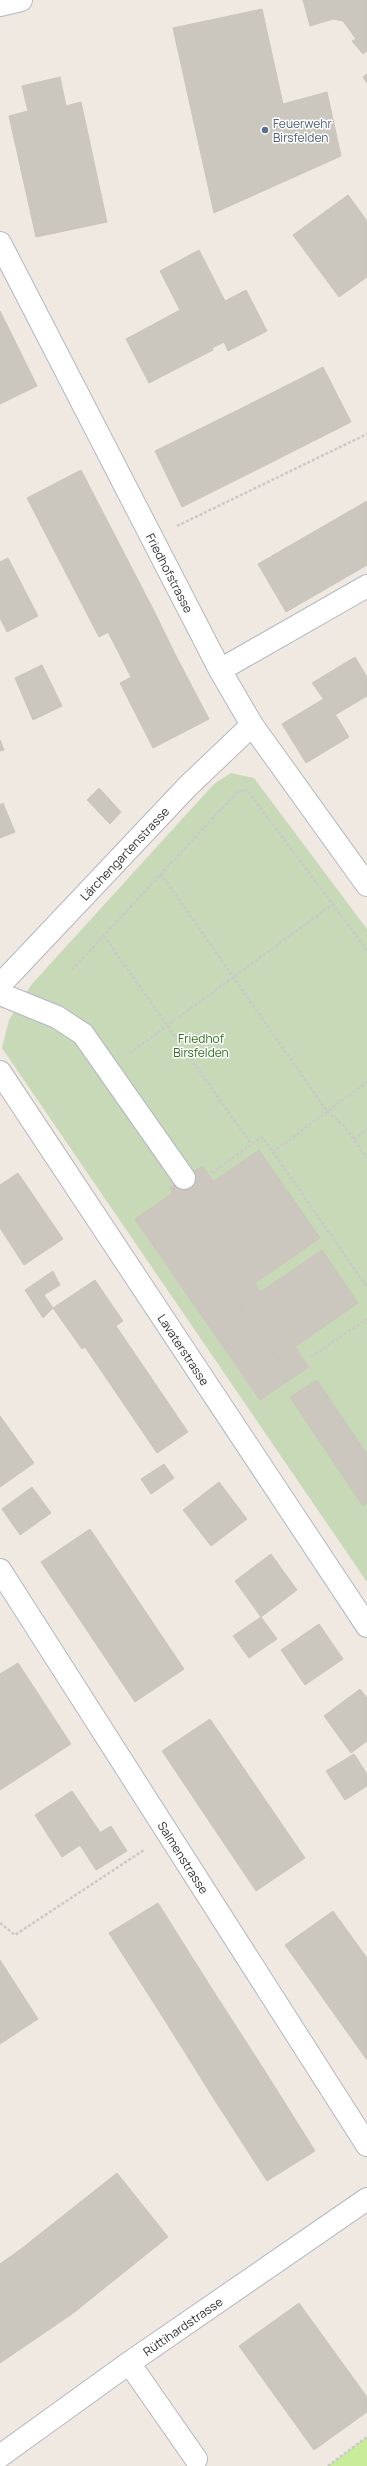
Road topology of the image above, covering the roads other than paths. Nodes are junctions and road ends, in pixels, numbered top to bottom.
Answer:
1 (21, 0) edge
2 (0, 5) edge
3 (0, 243) edge
4 (367, 586) edge
5 (220, 670) junction
6 (252, 725) junction
7 (367, 885) edge
8 (0, 985) edge
9 (0, 994) edge
10 (0, 1072) edge
11 (184, 1178) dead end
12 (0, 1570) edge
13 (367, 1626) edge
14 (367, 2145) edge
15 (367, 2199) edge
16 (129, 2363) junction
17 (0, 2456) edge
18 (196, 2459) dead end

1 - 2 street
3 - 5 street, Friedhofstrasse
4 - 5 street
5 - 6 street, Friedhofstrasse
6 - 7 street, Friedhofstrasse
6 - 8 street, Lärchengartenstrasse
9 - 11 street
10 - 13 street, Lavaterstrasse
12 - 14 street, Salmenstrasse
15 - 16 street, Rüttihardstrasse
16 - 17 street, Rüttihardstrasse
16 - 18 street

